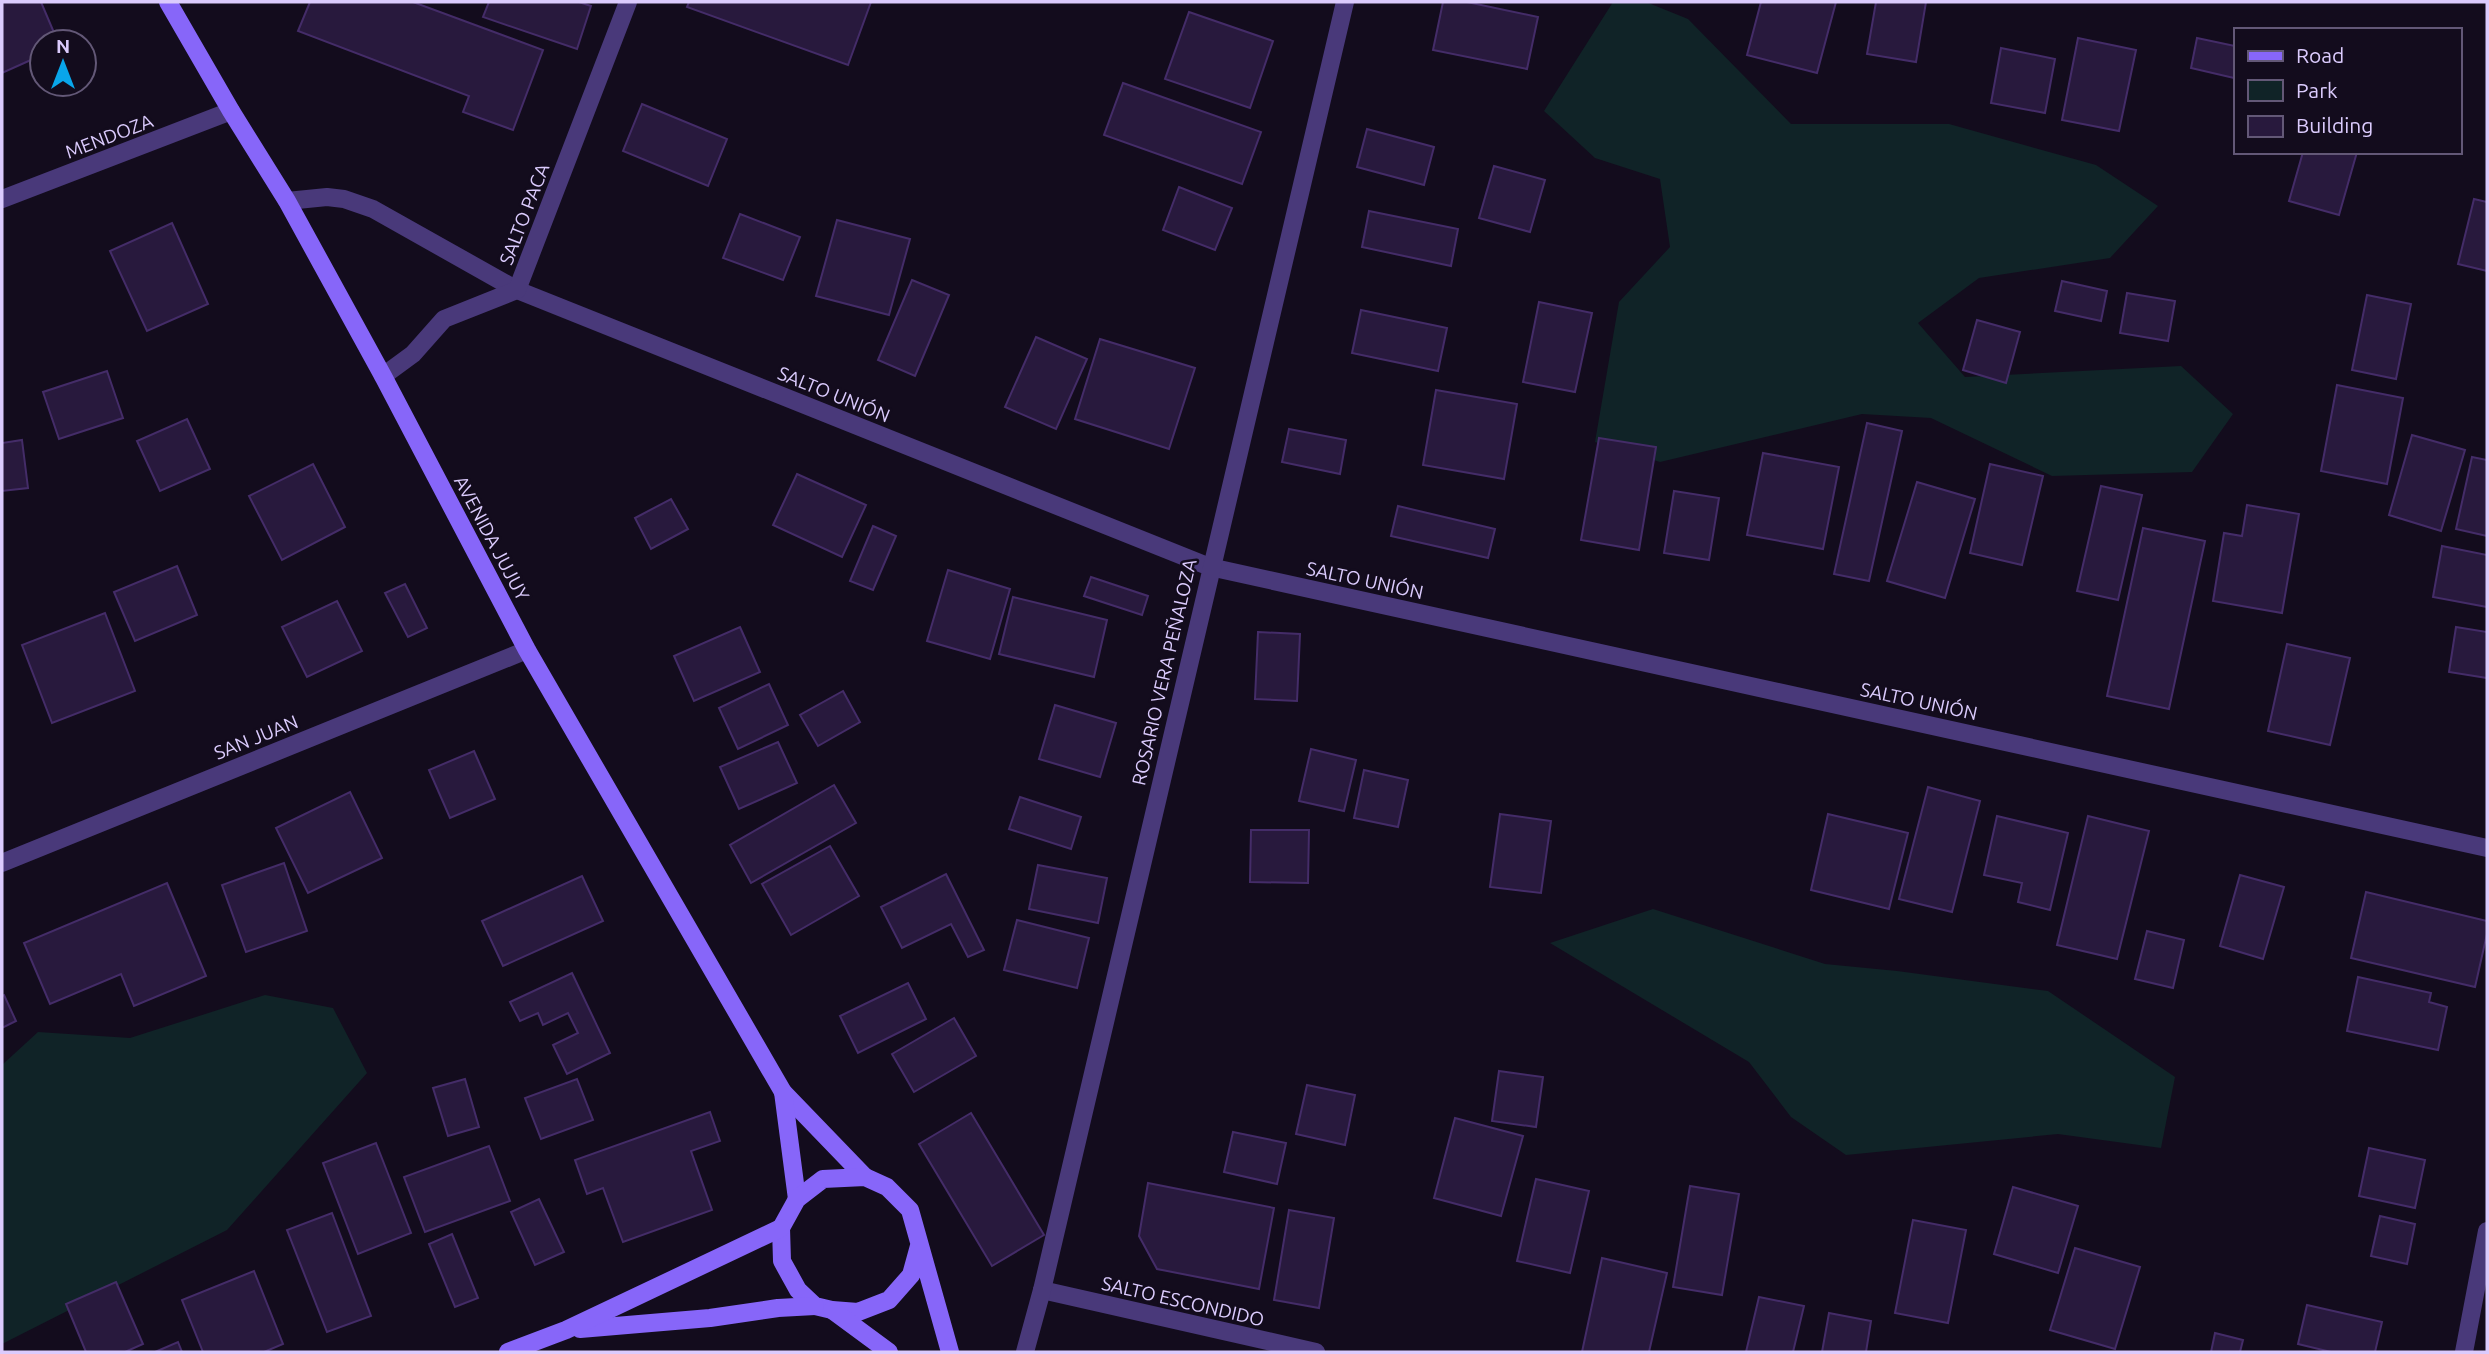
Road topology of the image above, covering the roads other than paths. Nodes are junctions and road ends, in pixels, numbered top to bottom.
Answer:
1 (168, 2) edge
2 (628, 2) edge
3 (1345, 2) edge
4 (231, 111) junction
5 (2, 199) edge
6 (287, 201) junction
7 (517, 290) junction
8 (383, 376) junction
9 (1210, 567) junction
10 (527, 650) junction
11 (2487, 848) edge
12 (2, 863) edge
13 (783, 1092) junction
14 (865, 1177) junction
15 (797, 1199) junction
16 (781, 1228) junction
17 (2487, 1231) edge
18 (919, 1246) junction
19 (1042, 1290) junction
20 (823, 1308) junction
21 (566, 1330) junction
22 (508, 1352) edge
23 (889, 1352) edge
24 (950, 1352) edge
25 (1025, 1352) edge
26 (1316, 1352) edge
27 (2464, 1352) edge

1 - 4 street, AVENIDA JUJUY
2 - 7 street, SALTO PACA
3 - 9 street, ROSARIO VERA PEÑALOZA
4 - 5 street, MENDOZA
4 - 6 street, AVENIDA JUJUY
6 - 7 street, SALTO UNIÓN
6 - 8 street, AVENIDA JUJUY
7 - 8 street, SALTO PACA
7 - 9 street, SALTO UNIÓN
8 - 10 street, AVENIDA JUJUY
9 - 11 street, SALTO UNIÓN
9 - 19 street, ROSARIO VERA PEÑALOZA
10 - 12 street, SAN JUAN
10 - 13 street, AVENIDA JUJUY
13 - 14 street, AVENIDA JUJUY
13 - 15 street, AVENIDA JUJUY
14 - 15 street
14 - 18 street
15 - 16 street
16 - 20 street
16 - 21 street
17 - 27 street
18 - 20 street
18 - 24 street
19 - 25 street, ROSARIO VERA PEÑALOZA
19 - 26 street, SALTO ESCONDIDO
20 - 21 street
20 - 23 street
21 - 22 street

